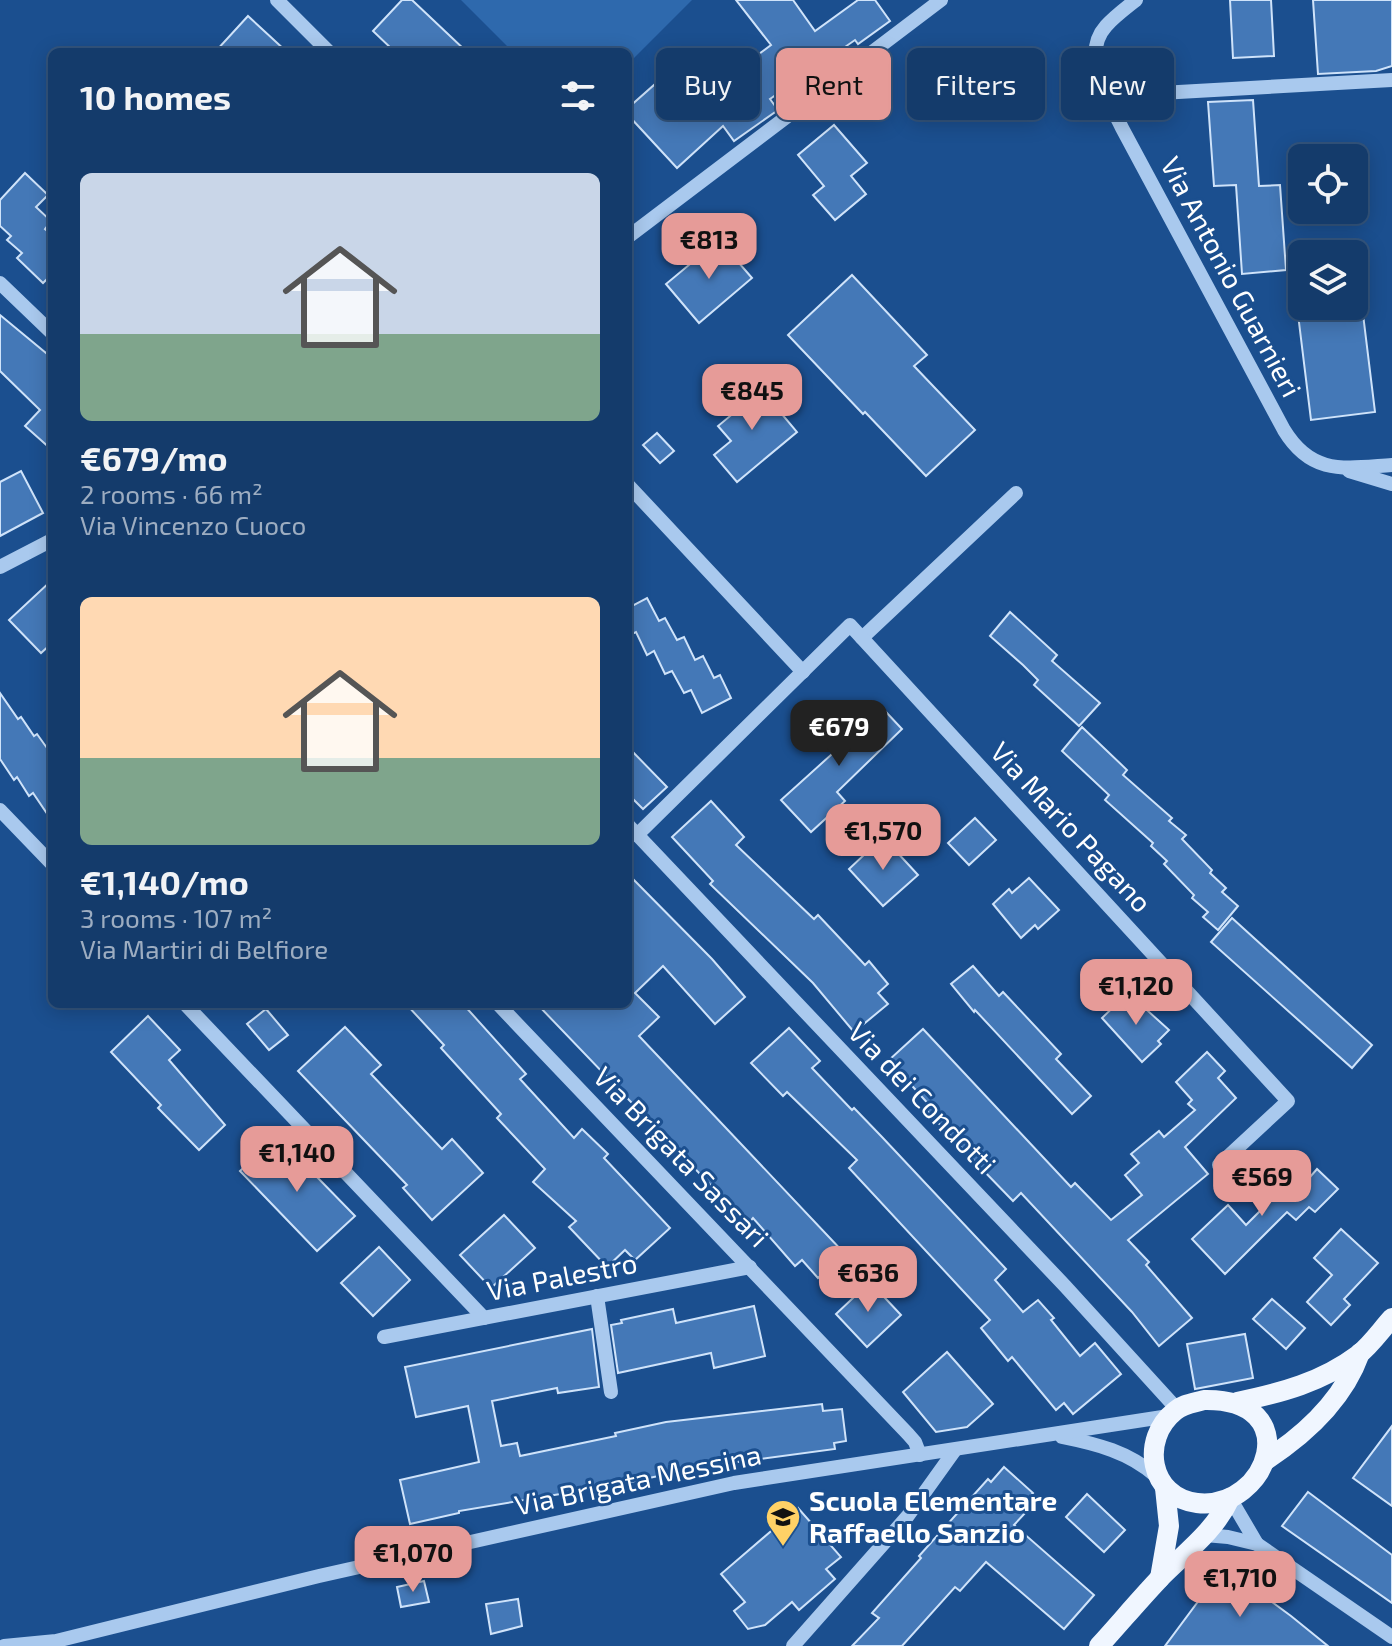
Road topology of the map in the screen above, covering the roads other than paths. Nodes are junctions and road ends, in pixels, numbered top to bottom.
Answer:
1 (277, 0) edge
2 (941, 0) edge
3 (1136, 0) edge
4 (325, 48) edge
5 (1097, 48) edge
6 (1392, 80) edge
7 (1174, 92) edge
8 (1120, 120) edge
9 (632, 234) edge
10 (0, 283) edge
11 (48, 329) edge
12 (1392, 465) edge
13 (1341, 469) junction
14 (1392, 484) edge
15 (632, 489) edge
16 (1016, 493) dead end
17 (48, 542) edge
18 (0, 567) edge
19 (862, 638) junction
20 (803, 672) junction
21 (0, 810) edge
22 (633, 830) edge
23 (48, 860) edge
24 (189, 1008) edge
25 (502, 1008) edge
26 (1219, 1165) dead end
27 (750, 1267) junction
28 (597, 1296) junction
29 (484, 1318) junction
30 (1392, 1318) edge
31 (384, 1337) dead end
32 (1360, 1353) junction
33 (611, 1392) dead end
34 (1237, 1402) junction
35 (1173, 1412) junction
36 (1053, 1435) junction
37 (955, 1450) junction
38 (920, 1455) junction
39 (1266, 1460) junction
40 (1160, 1482) junction
41 (1230, 1498) junction
42 (1205, 1535) junction
43 (1257, 1544) junction
44 (1160, 1578) junction
45 (1392, 1637) edge
46 (4, 1646) edge
47 (793, 1646) edge
48 (1099, 1646) edge

1 - 4 street
2 - 9 street
3 - 5 street, Via Antonio Guarnieri
6 - 7 street
8 - 13 street, Via Antonio Guarnieri
10 - 11 street
12 - 13 street, Via Antonio Guarnieri
13 - 14 street
15 - 20 street
16 - 19 street
17 - 18 street
19 - 20 street, Via Mario Pagano
19 - 26 street, Via Mario Pagano
20 - 22 street
21 - 23 street
22 - 35 street, Via dei Condotti
24 - 29 street
25 - 27 street, Via Brigata Sassari
27 - 28 street, Via Palestro
27 - 38 street, Via Brigata Sassari
28 - 29 street, Via Palestro
28 - 33 street
29 - 31 street, Via Palestro
30 - 32 main road
32 - 34 main road
32 - 39 main road
34 - 35 main road
34 - 39 main road
35 - 36 street, Via Brigata Messina
35 - 40 main road
36 - 37 street, Via Brigata Messina
36 - 40 street, Via Brigata Messina
37 - 38 street, Via Brigata Messina
37 - 47 street
38 - 46 street, Via Brigata Messina
39 - 41 main road
40 - 41 main road
40 - 44 main road
41 - 42 main road
41 - 43 street
42 - 43 street
42 - 44 main road
43 - 45 street
44 - 48 main road

